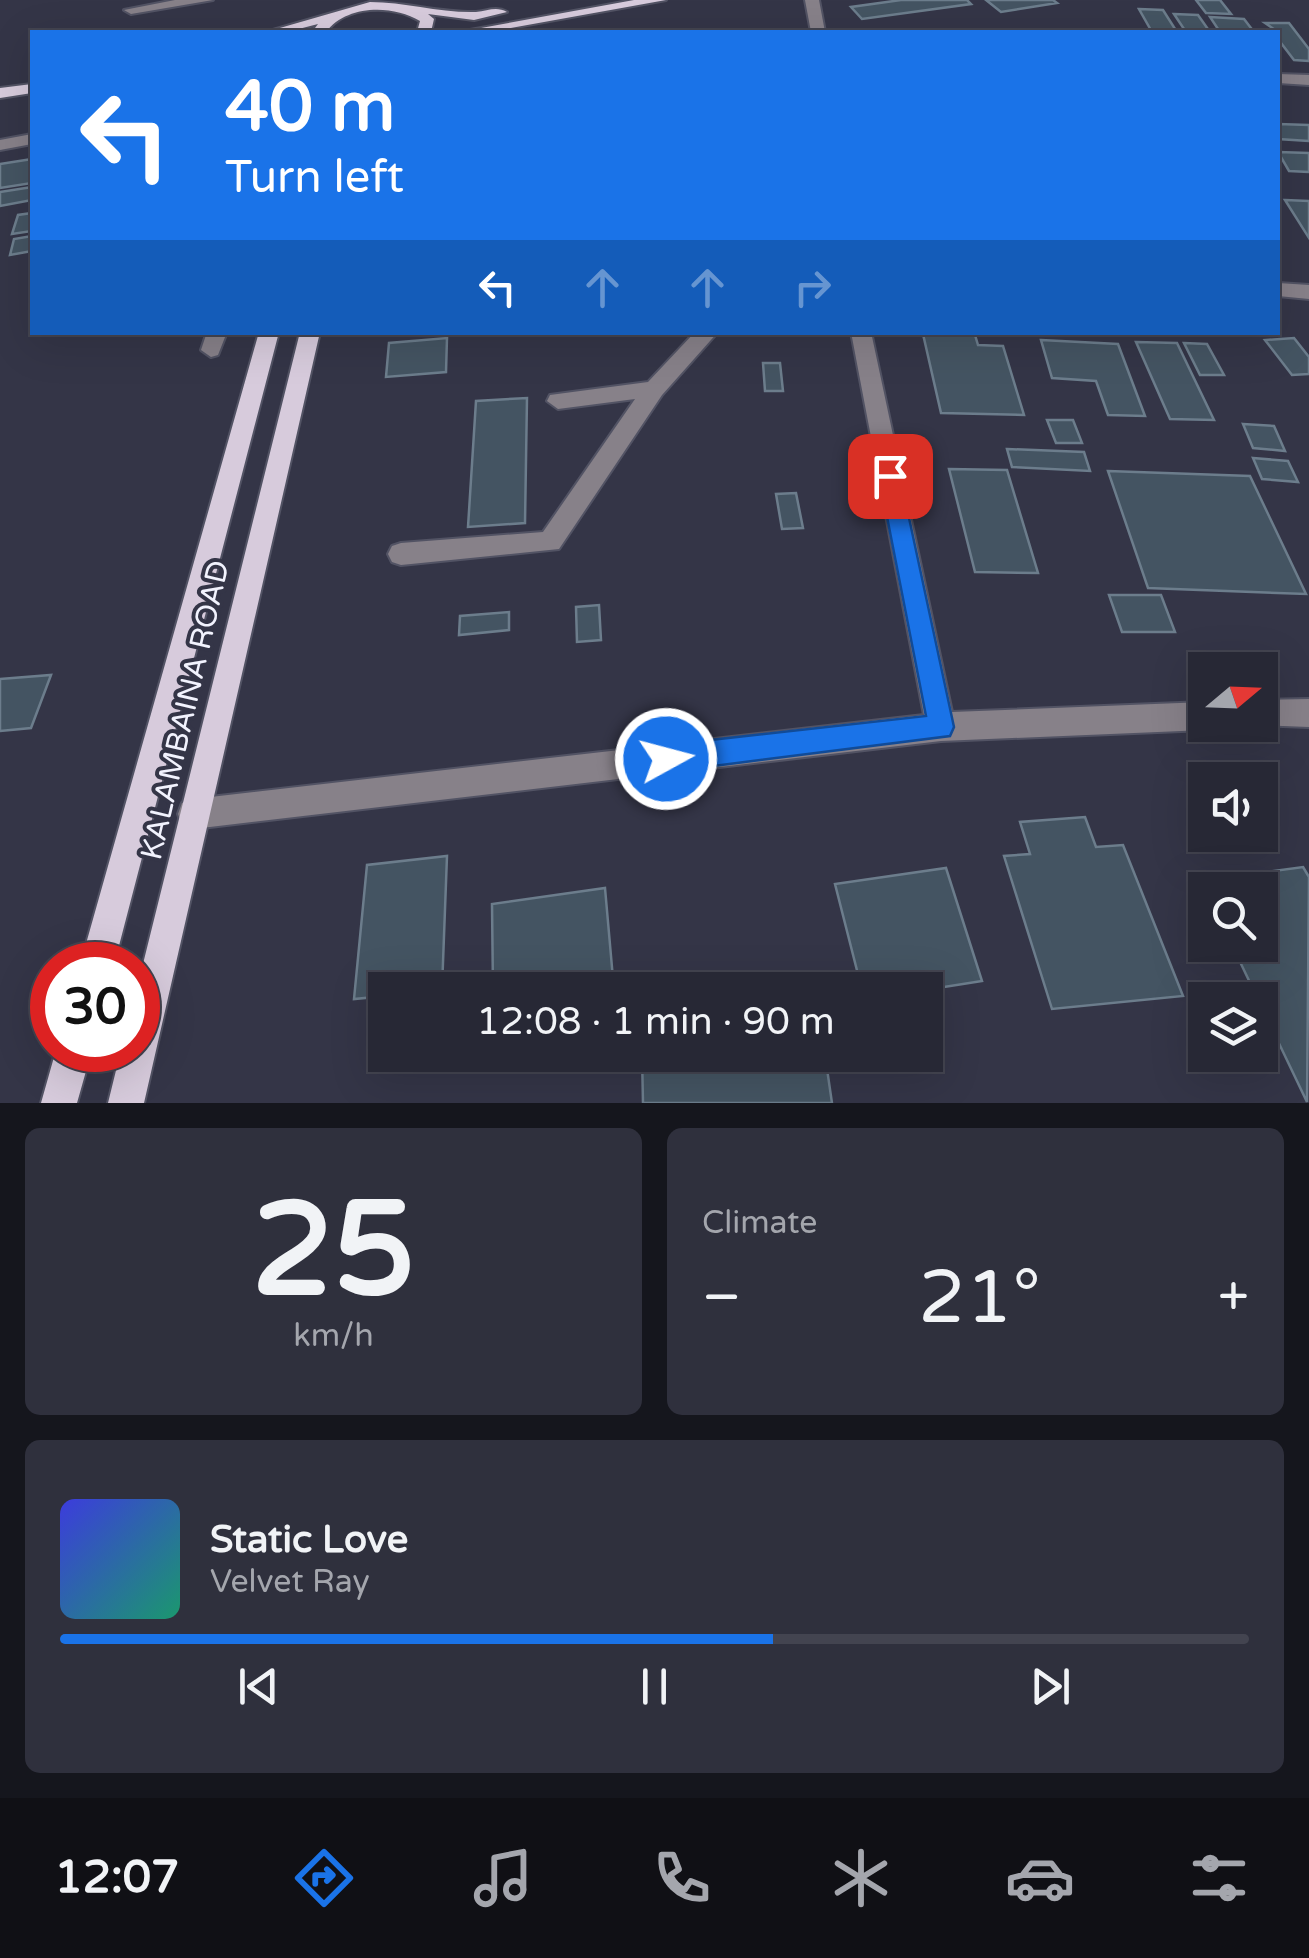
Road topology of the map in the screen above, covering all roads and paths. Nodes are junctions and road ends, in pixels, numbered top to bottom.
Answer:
1 (206, 0) edge
2 (589, 0) edge
3 (659, 0) edge
4 (812, 0) edge
5 (403, 4) edge
6 (343, 9) edge
7 (131, 11) edge
8 (279, 30) edge
9 (322, 30) edge
10 (424, 30) edge
11 (478, 30) edge
12 (818, 30) edge
13 (30, 71) edge
14 (0, 76) edge
15 (1280, 79) edge
16 (1309, 80) edge
17 (30, 88) edge
18 (0, 94) edge
19 (30, 139) edge
20 (0, 145) edge
21 (1280, 290) edge
22 (1309, 292) edge
23 (268, 335) edge
24 (309, 335) edge
25 (705, 335) edge
26 (861, 335) edge
27 (654, 389) junction
28 (558, 401) dead end
29 (402, 554) dead end
30 (1309, 713) edge
31 (1278, 714) edge
32 (1188, 717) edge
33 (941, 727) junction
34 (193, 814) junction
35 (103, 942) edge
36 (68, 1072) edge
37 (59, 1103) edge
38 (126, 1103) edge

1 - 7 street
2 - 5 main road
3 - 11 main road
4 - 12 street
5 - 6 main road
5 - 10 main road
6 - 8 main road
6 - 9 main road
13 - 14 main road
15 - 16 street
17 - 18 main road
19 - 20 street
21 - 22 street
23 - 35 main road
24 - 34 main road, KALAMBAINA ROAD
25 - 27 street
26 - 33 street
27 - 28 street
27 - 29 street
30 - 31 street
32 - 33 street
33 - 34 street
34 - 38 main road, KALAMBAINA ROAD
36 - 37 main road

